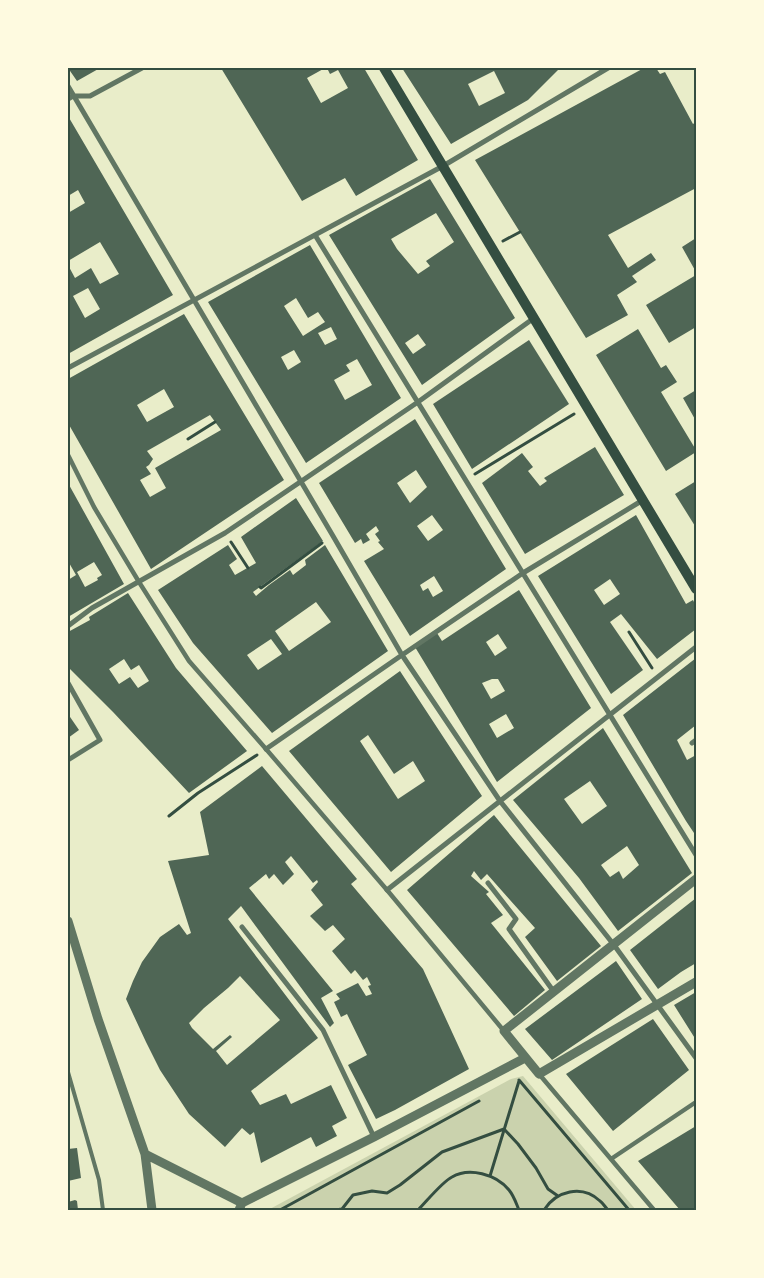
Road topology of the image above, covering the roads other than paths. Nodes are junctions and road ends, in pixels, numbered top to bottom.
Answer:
1 (142, 68) edge
2 (384, 68) edge
3 (608, 68) edge
4 (68, 86) edge
5 (73, 96) junction
6 (68, 99) edge
7 (443, 166) junction
8 (316, 235) junction
9 (193, 300) junction
10 (534, 318) junction
11 (68, 368) edge
12 (418, 402) junction
13 (68, 455) edge
14 (300, 482) junction
15 (643, 500) junction
16 (523, 572) junction
17 (139, 582) junction
18 (696, 589) edge
19 (68, 626) edge
20 (696, 646) edge
21 (402, 654) junction
22 (68, 683) edge
23 (610, 714) junction
24 (266, 749) junction
25 (68, 760) edge
26 (500, 801) junction
27 (696, 855) edge
28 (696, 878) edge
29 (488, 883) dead end
30 (387, 890) junction
31 (68, 921) edge
32 (242, 927) dead end
33 (614, 945) junction
34 (696, 982) edge
35 (554, 992) junction
36 (658, 1004) junction
37 (504, 1031) junction
38 (525, 1058) junction
39 (696, 1058) edge
40 (68, 1072) edge
41 (539, 1074) junction
42 (696, 1102) edge
43 (374, 1137) junction
44 (145, 1154) junction
45 (611, 1159) junction
46 (240, 1207) edge
47 (102, 1210) edge
48 (152, 1210) edge
49 (654, 1210) edge

1 - 5 street
2 - 7 main road
3 - 7 street
4 - 5 street
5 - 6 street
5 - 9 street
7 - 8 street
7 - 10 main road
8 - 9 street
8 - 12 street
9 - 11 street
9 - 14 street
10 - 12 street
10 - 15 main road
12 - 14 street
12 - 16 street
13 - 17 street
14 - 17 street
14 - 21 street
15 - 16 street
15 - 18 main road
16 - 21 street
16 - 23 street
17 - 19 street
17 - 24 street
20 - 23 street
21 - 24 street
21 - 26 street
22 - 25 street
23 - 26 street
23 - 27 street
24 - 30 street
26 - 30 street
26 - 33 street
28 - 33 street
29 - 35 street
30 - 37 street
31 - 44 street
32 - 43 street
33 - 35 street
33 - 36 street
34 - 36 street
35 - 37 street
36 - 39 street
36 - 41 street
37 - 38 street
38 - 41 street
38 - 43 street
40 - 47 lane
41 - 45 street
42 - 45 street
43 - 46 street
44 - 46 street
44 - 48 street
45 - 49 street

